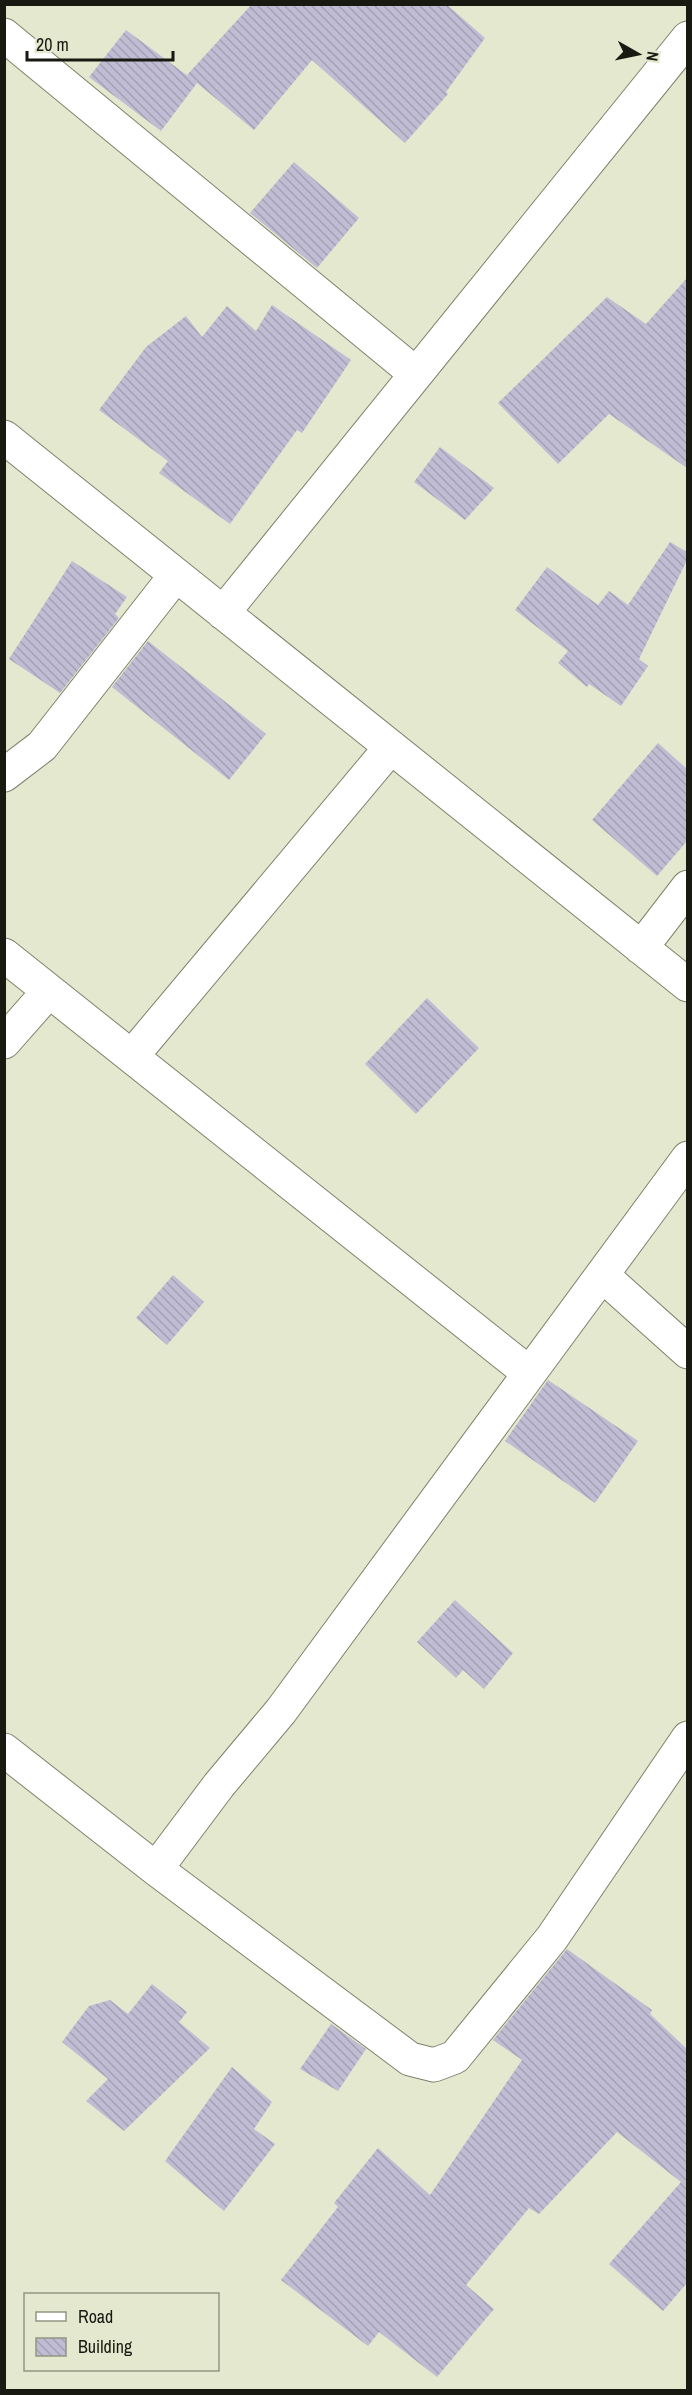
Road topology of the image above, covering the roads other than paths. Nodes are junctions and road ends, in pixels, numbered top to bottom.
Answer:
1 (4, 35) edge
2 (687, 39) edge
3 (416, 374) junction
4 (4, 437) edge
5 (176, 575) junction
6 (223, 613) junction
7 (391, 747) junction
8 (4, 776) edge
9 (687, 887) edge
10 (641, 948) junction
11 (4, 955) edge
12 (687, 986) edge
13 (49, 991) junction
14 (4, 1042) edge
15 (132, 1056) junction
16 (687, 1158) edge
17 (602, 1275) junction
18 (687, 1352) edge
19 (529, 1373) junction
20 (687, 1738) edge
21 (4, 1750) edge
22 (156, 1869) junction

1 - 3 street
2 - 3 street
3 - 6 street
4 - 5 street
5 - 6 street
5 - 8 street
6 - 7 street
7 - 10 street
7 - 15 street
9 - 10 street
10 - 12 street
11 - 13 street
13 - 14 street
13 - 15 street
15 - 19 street
16 - 17 street
17 - 18 street
17 - 19 street
19 - 22 street
20 - 22 street
21 - 22 street

